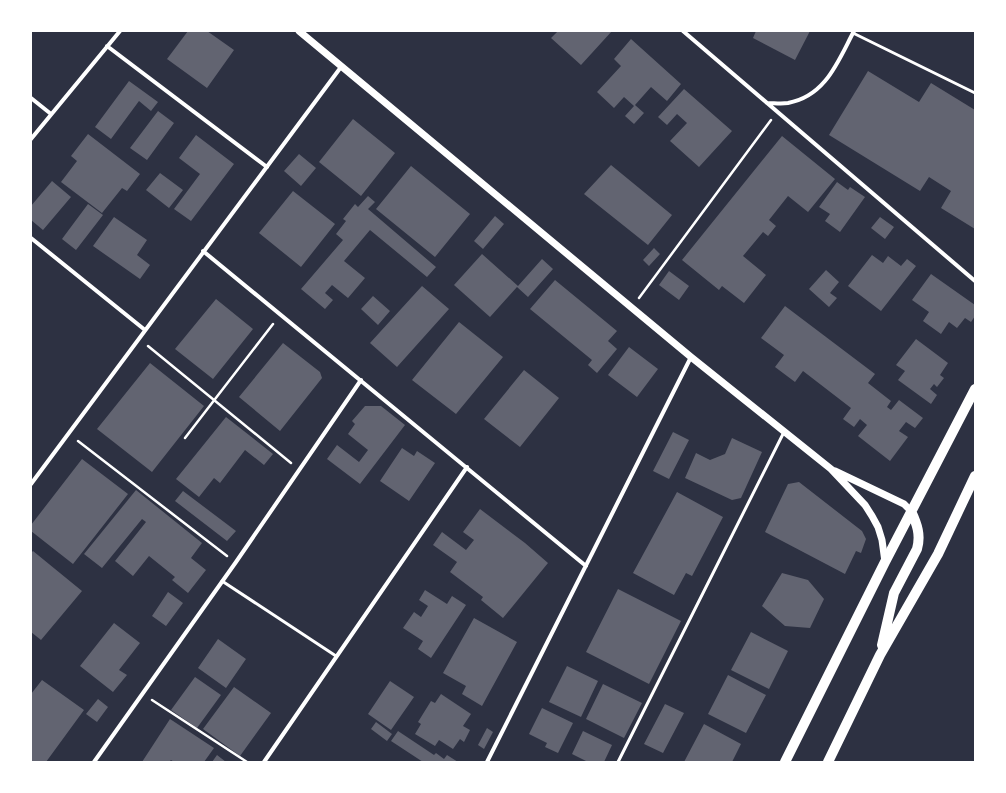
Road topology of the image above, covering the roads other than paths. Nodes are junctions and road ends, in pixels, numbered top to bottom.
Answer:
1 (120, 31) edge
2 (299, 31) edge
3 (683, 31) edge
4 (853, 32) edge
5 (107, 46) junction
6 (341, 67) junction
7 (975, 93) edge
8 (31, 98) edge
9 (767, 103) junction
10 (52, 114) junction
11 (31, 139) edge
12 (267, 167) junction
13 (31, 238) edge
14 (203, 251) junction
15 (975, 281) edge
16 (145, 330) junction
17 (691, 357) junction
18 (361, 380) junction
19 (975, 389) edge
20 (784, 432) junction
21 (467, 467) junction
22 (831, 469) junction
23 (975, 476) edge
24 (31, 484) edge
25 (911, 511) junction
26 (885, 562) junction
27 (586, 566) junction
28 (222, 581) junction
29 (880, 655) junction
30 (336, 656) junction
31 (94, 762) edge
32 (264, 762) edge
33 (487, 762) edge
34 (618, 762) edge
35 (785, 762) edge
36 (828, 762) edge

1 - 5 street
2 - 6 street
3 - 9 street
4 - 7 lane
4 - 9 street
5 - 10 street
5 - 12 street
6 - 12 street
6 - 17 street
8 - 10 street
9 - 15 street
10 - 11 street
12 - 14 street
13 - 16 street
14 - 16 street
14 - 18 street
16 - 24 street
17 - 20 street
17 - 27 street
18 - 21 street
18 - 28 street
19 - 25 main road
20 - 22 street
20 - 34 lane
21 - 27 street
21 - 30 street
22 - 25 street
22 - 26 street
23 - 29 main road
25 - 26 main road
25 - 29 main road
26 - 35 main road
27 - 33 street
28 - 30 lane
28 - 31 street
29 - 36 main road
30 - 32 street

